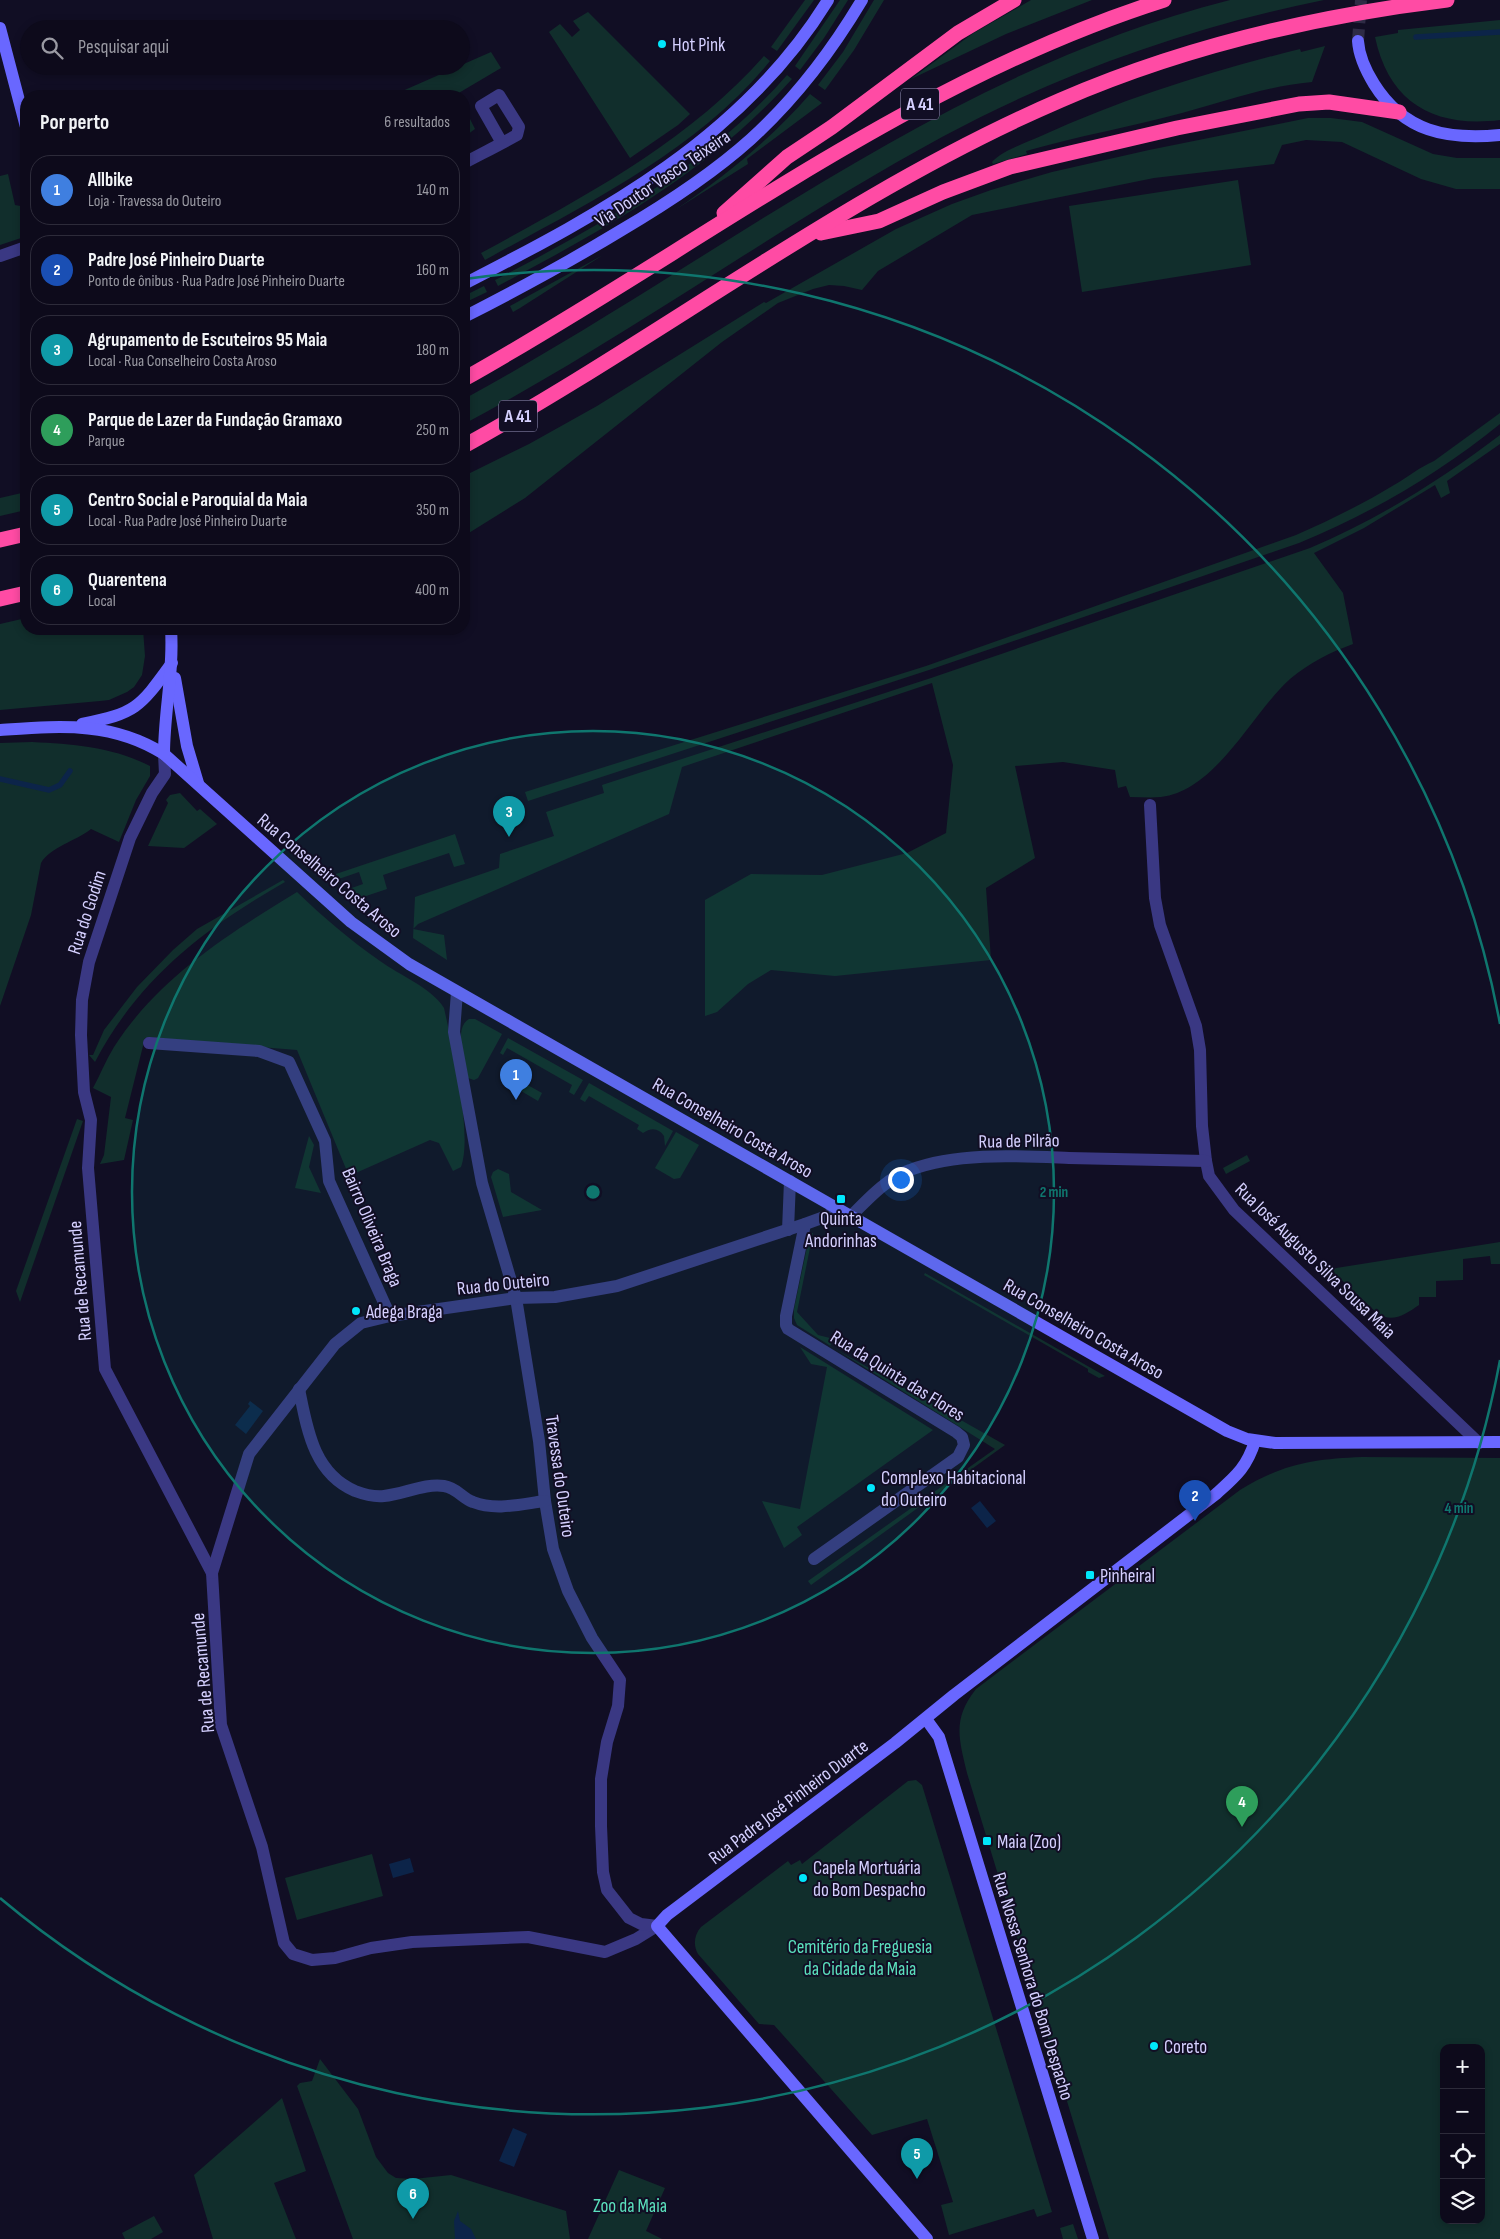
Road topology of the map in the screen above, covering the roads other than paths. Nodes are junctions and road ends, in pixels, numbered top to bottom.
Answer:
1 (828, 0) edge
2 (862, 0) edge
3 (1014, 0) edge
4 (1164, 0) edge
5 (1447, 0) edge
6 (0, 28) edge
7 (1358, 41) tunnel mouth
8 (20, 104) edge
9 (1399, 112) junction
10 (1500, 135) edge
11 (502, 143) dead end
12 (470, 160) edge
13 (809, 236) junction
14 (692, 241) junction
15 (20, 249) edge
16 (0, 256) edge
17 (470, 281) edge
18 (470, 314) edge
19 (470, 376) edge
20 (470, 443) edge
21 (20, 535) edge
22 (0, 540) edge
23 (20, 594) edge
24 (0, 599) edge
25 (171, 635) edge
26 (172, 664) junction
27 (60, 728) junction
28 (0, 730) edge
29 (164, 754) junction
30 (198, 784) junction
31 (1150, 805) dead end
32 (458, 992) junction
33 (149, 1043) dead end
34 (84, 1092) joint
35 (1206, 1162) junction
36 (790, 1181) junction
37 (838, 1209) junction
38 (851, 1216) junction
39 (805, 1224) junction
40 (788, 1230) junction
41 (516, 1298) junction
42 (390, 1316) junction
43 (299, 1389) junction
44 (1255, 1441) junction
45 (1500, 1442) edge
46 (1479, 1443) junction
47 (545, 1501) junction
48 (814, 1559) dead end
49 (212, 1573) junction
50 (926, 1719) junction
51 (656, 1926) junction
52 (927, 2239) edge
53 (1093, 2239) edge

1 - 17 main road, Via Doutor Vasco Teixeira
2 - 18 main road, Via Doutor Vasco Teixeira
3 - 14 highway
4 - 14 highway, A 41
5 - 13 highway, A 41
6 - 8 main road
7 - 9 main road
9 - 10 main road
9 - 13 highway
11 - 12 street
13 - 20 highway, A 41
14 - 19 highway, A 41
15 - 16 street
21 - 22 highway
23 - 24 highway
25 - 26 main road
26 - 27 main road
26 - 29 main road
26 - 30 main road
27 - 28 main road, Rua Conselheiro Costa Aroso
27 - 29 main road, Rua Conselheiro Costa Aroso
29 - 30 main road, Rua Conselheiro Costa Aroso
29 - 34 street, Rua do Godim
30 - 32 main road, Rua Conselheiro Costa Aroso
31 - 35 street, Rua José Augusto Silva Sousa Maia
32 - 36 main road, Rua Conselheiro Costa Aroso
32 - 41 street, Travessa do Outeiro
33 - 42 street, Bairro Oliveira Braga
34 - 49 street, Rua de Recamunde
35 - 38 street, Rua de Pilrão
35 - 46 street, Rua José Augusto Silva Sousa Maia
36 - 37 main road, Rua Conselheiro Costa Aroso
36 - 40 street
37 - 38 main road, Rua Conselheiro Costa Aroso
37 - 39 street, Rua do Outeiro
38 - 44 main road, Rua Conselheiro Costa Aroso
39 - 40 street, Rua do Outeiro
39 - 48 street, Rua da Quinta das Flores
40 - 41 street, Rua do Outeiro
41 - 42 street, Rua do Outeiro
41 - 47 street, Travessa do Outeiro
42 - 43 street, Rua do Outeiro
43 - 47 street
43 - 49 street, Rua do Outeiro
44 - 46 main road, Rua Conselheiro Costa Aroso
44 - 50 main road, Rua Padre José Pinheiro Duarte
45 - 46 main road, Rua Conselheiro Costa Aroso
47 - 51 street, Travessa do Outeiro
49 - 51 street, Rua de Recamunde
50 - 51 main road, Rua Padre José Pinheiro Duarte
50 - 53 main road, Rua Nossa Senhora do Bom Despacho
51 - 52 main road

